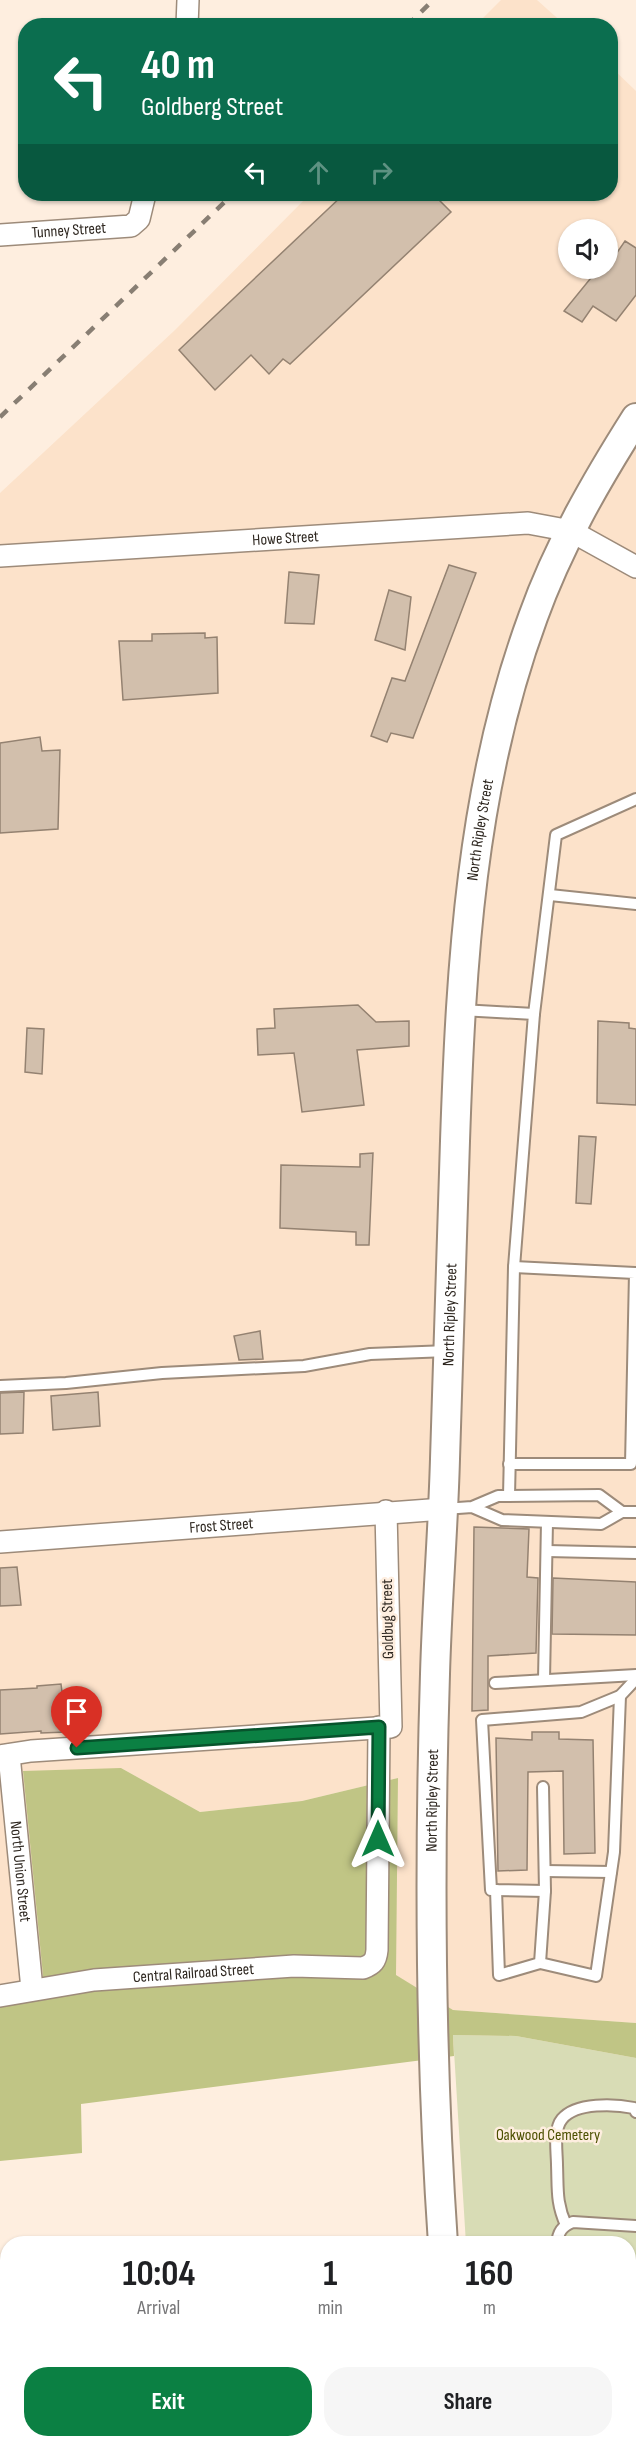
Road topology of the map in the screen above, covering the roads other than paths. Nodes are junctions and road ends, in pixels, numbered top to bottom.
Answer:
1 (188, 0) edge
2 (187, 18) edge
3 (143, 201) edge
4 (0, 235) edge
5 (636, 418) edge
6 (571, 531) junction
7 (0, 555) edge
8 (636, 567) edge
9 (636, 799) edge
10 (550, 895) junction
11 (636, 904) edge
12 (461, 1010) junction
13 (534, 1014) junction
14 (514, 1267) junction
15 (449, 1351) junction
16 (0, 1386) edge
17 (509, 1464) junction
18 (509, 1496) junction
19 (472, 1507) junction
20 (443, 1509) junction
21 (386, 1511) junction
22 (622, 1512) junction
23 (636, 1512) edge
24 (547, 1522) junction
25 (0, 1542) edge
26 (546, 1551) junction
27 (636, 1553) edge
28 (636, 1675) edge
29 (636, 1679) edge
30 (544, 1680) junction
31 (495, 1683) dead end
32 (620, 1696) junction
33 (385, 1727) junction
34 (4, 1755) edge
35 (543, 1786) dead end
36 (544, 1871) junction
37 (611, 1872) junction
38 (495, 1890) junction
39 (545, 1891) junction
40 (377, 1950) joint
41 (540, 1963) junction
42 (32, 1989) junction
43 (0, 1996) edge
44 (636, 2112) edge
45 (566, 2225) junction
46 (636, 2226) edge
47 (443, 2236) edge
48 (559, 2236) edge

1 - 2 street
3 - 4 street, Tunney Street
5 - 6 main road, North Ripley Street
6 - 7 street, Howe Street
6 - 8 street, Howe Street
6 - 12 main road, North Ripley Street
9 - 10 lane
10 - 11 lane
10 - 13 lane
12 - 13 lane
12 - 15 main road, North Ripley Street
13 - 14 lane
14 - 17 lane
14 - 17 lane
15 - 16 lane
15 - 20 main road, North Ripley Street
17 - 18 lane
18 - 19 lane
18 - 22 lane
19 - 20 lane
19 - 24 lane
20 - 21 street, Frost Street
20 - 47 main road, North Ripley Street
21 - 25 street, Frost Street
21 - 33 street, Goldbug Street
22 - 23 lane
22 - 24 lane
24 - 26 lane
26 - 27 lane
26 - 30 lane
28 - 30 lane
29 - 32 lane
30 - 31 lane
32 - 37 lane
32 - 38 lane
33 - 34 street
33 - 40 street, Goldbug Street
34 - 42 street, North Union Street
35 - 36 lane
36 - 37 lane
36 - 39 lane
37 - 41 lane
38 - 39 lane
38 - 41 lane
39 - 41 lane
40 - 42 street, Central Railroad Street
42 - 43 street, Central Railroad Street
44 - 45 lane
45 - 46 lane
45 - 48 lane

